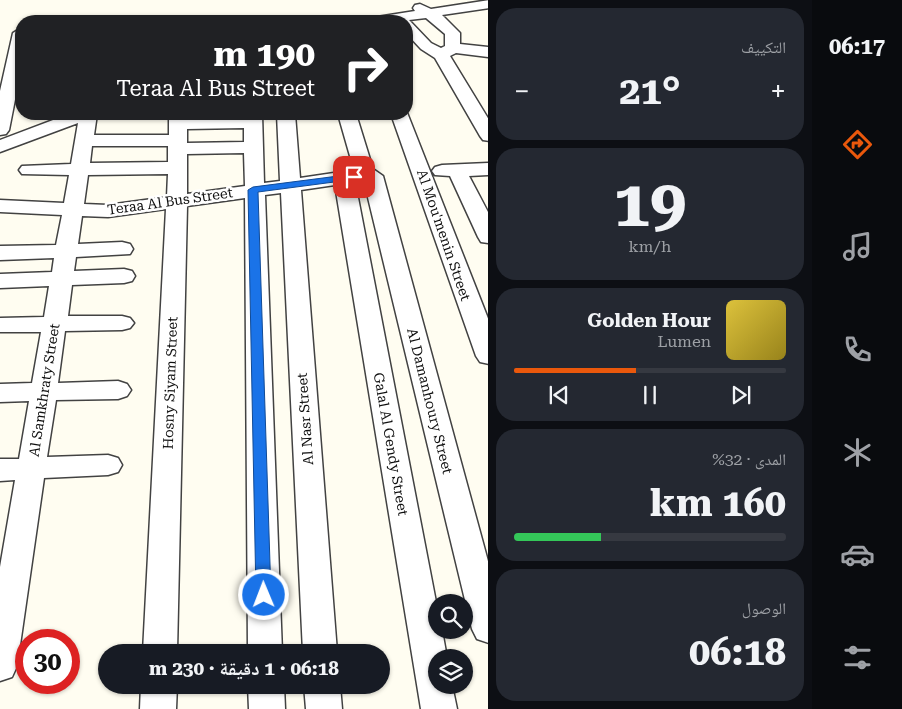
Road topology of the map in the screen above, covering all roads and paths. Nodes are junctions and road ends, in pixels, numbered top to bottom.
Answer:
1 (488, 4) edge
2 (422, 7) edge
3 (411, 15) edge
4 (413, 32) edge
5 (15, 44) edge
6 (447, 51) junction
7 (488, 52) edge
8 (56, 120) edge
9 (86, 120) edge
10 (286, 120) edge
11 (348, 120) edge
12 (402, 120) edge
13 (253, 128) edge
14 (0, 130) edge
15 (488, 136) edge
16 (177, 139) edge
17 (83, 142) junction
18 (0, 146) edge
19 (78, 169) junction
20 (488, 169) edge
21 (29, 170) dead end
22 (457, 170) junction
23 (422, 171) junction
24 (359, 176) junction
25 (290, 185) junction
26 (253, 190) junction
27 (177, 200) junction
28 (0, 206) edge
29 (72, 209) junction
30 (488, 237) edge
31 (122, 249) dead end
32 (66, 251) junction
33 (0, 253) edge
34 (124, 276) dead end
35 (62, 279) junction
36 (0, 281) edge
37 (122, 323) dead end
38 (0, 324) edge
39 (54, 324) junction
40 (488, 356) edge
41 (118, 390) dead end
42 (0, 392) edge
43 (44, 392) junction
44 (108, 465) dead end
45 (31, 469) junction
46 (0, 470) edge
47 (488, 629) edge
48 (160, 644) edge
49 (265, 644) edge
50 (319, 644) edge
51 (0, 666) edge
52 (159, 694) edge
53 (266, 694) edge
54 (323, 694) edge
55 (158, 709) edge
56 (267, 709) edge
57 (324, 709) edge
58 (439, 709) edge

1 - 2 street
2 - 3 street
2 - 6 street
4 - 6 street
5 - 14 street
6 - 7 street
6 - 15 street
8 - 18 street
9 - 17 street, Al Samkhraty Street
10 - 25 street, Al Nasr Street
11 - 24 street, Al Damanhoury Street
12 - 23 street, Al Mou'menin Street
13 - 16 street
13 - 16 street
13 - 26 street
16 - 17 street
16 - 19 street
16 - 27 street, Hosny Siyam Street
17 - 19 street, Al Samkhraty Street
19 - 21 street
19 - 29 street, Al Samkhraty Street
20 - 22 street
22 - 23 street
22 - 30 street
23 - 40 street, Al Mou'menin Street
24 - 25 street, Teraa Al Bus Street
24 - 47 street, Al Damanhoury Street
24 - 58 street, Galal Al Gendy Street
25 - 26 street, Teraa Al Bus Street
25 - 50 street, Al Nasr Street
26 - 27 street, Teraa Al Bus Street
26 - 49 street
27 - 29 street, Teraa Al Bus Street
27 - 48 street, Hosny Siyam Street
28 - 29 street, Teraa Al Bus Street
29 - 32 street, Al Samkhraty Street
31 - 32 street
32 - 33 street
32 - 35 street, Al Samkhraty Street
34 - 35 street
35 - 36 street
35 - 39 street, Al Samkhraty Street
37 - 39 street
38 - 39 street
39 - 43 street, Al Samkhraty Street
41 - 43 street
42 - 43 street
43 - 45 street, Al Samkhraty Street
44 - 45 street
45 - 46 street
45 - 51 street, Al Samkhraty Street
52 - 55 street
53 - 56 street
54 - 57 street

